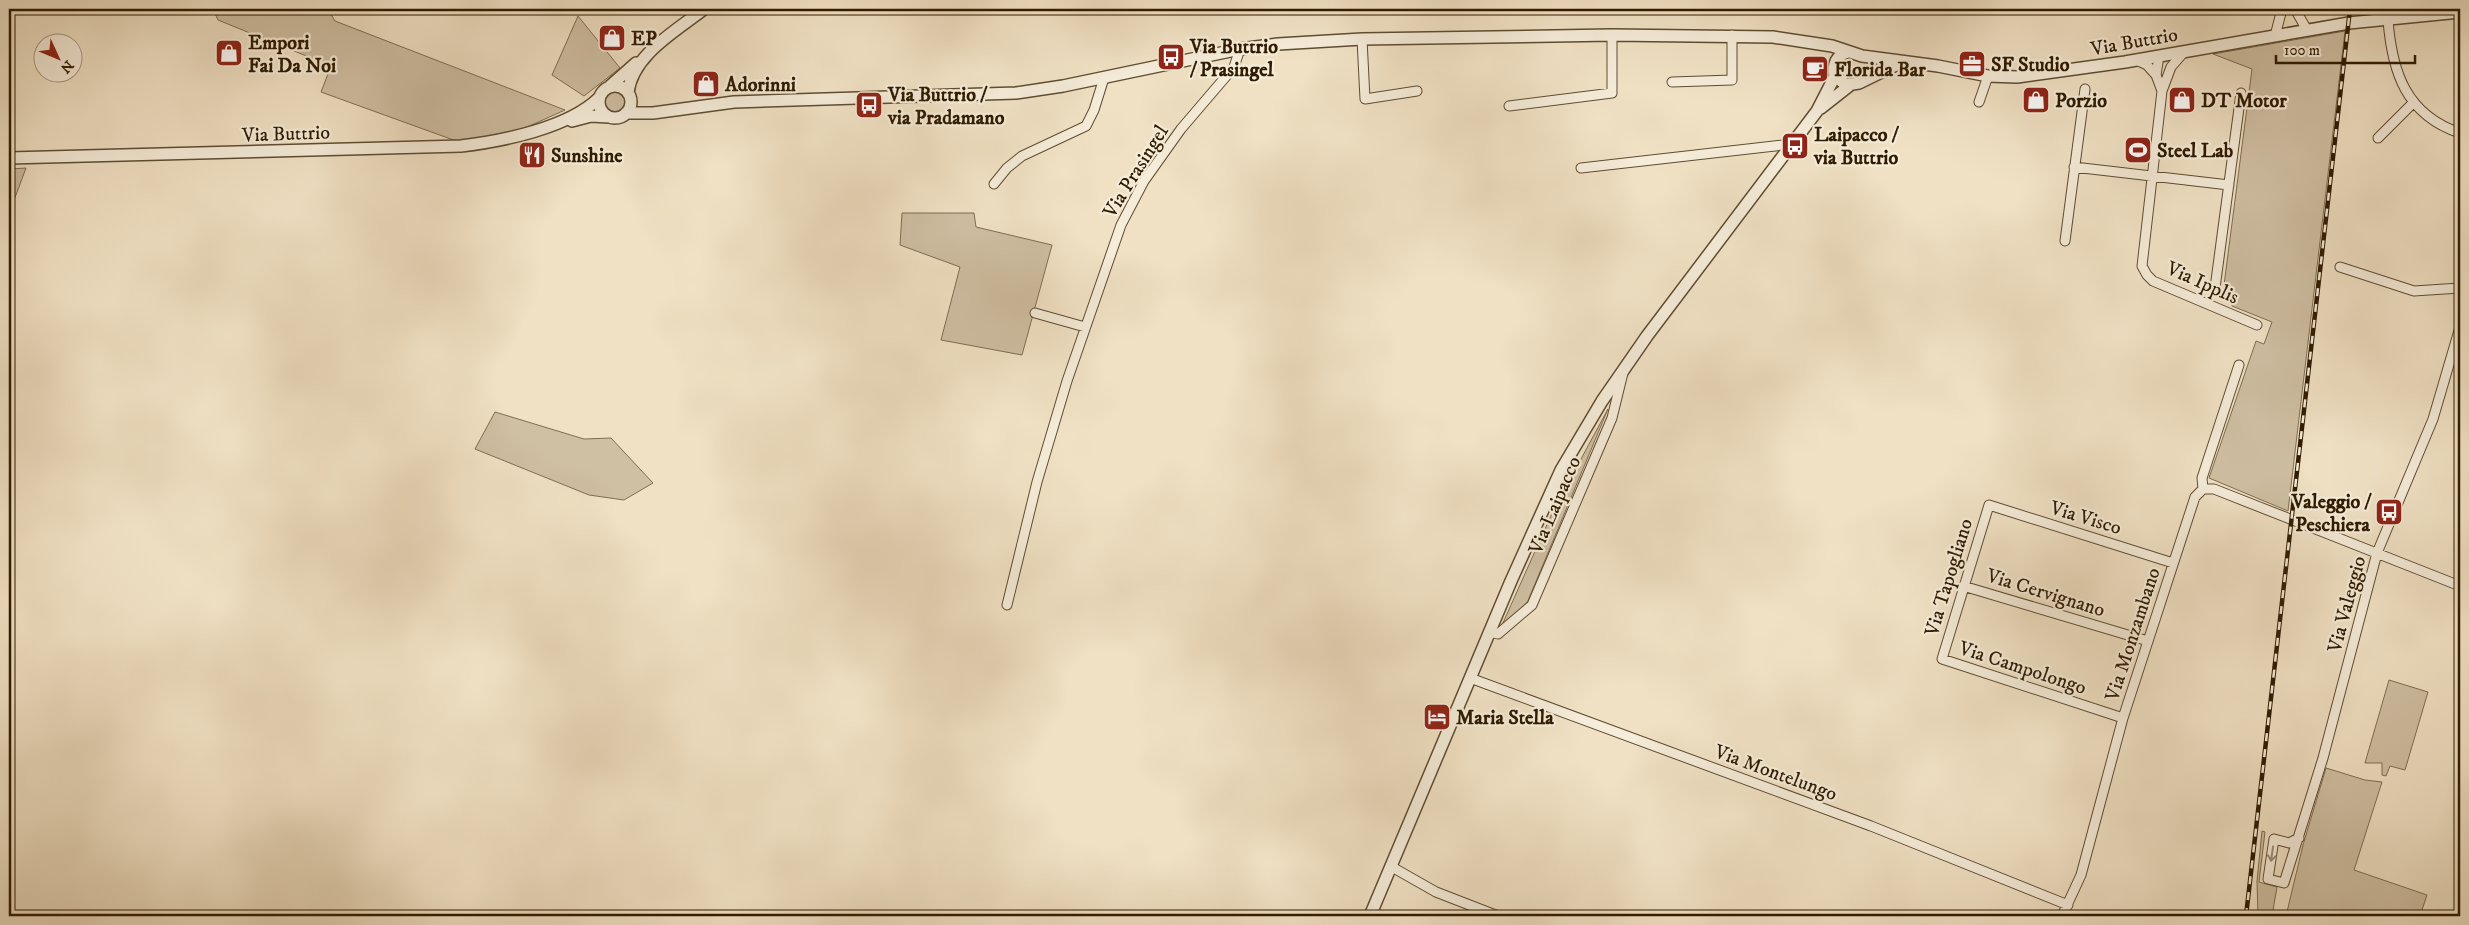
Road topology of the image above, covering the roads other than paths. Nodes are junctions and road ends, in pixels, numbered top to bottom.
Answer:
1 (704, 9) edge
2 (2282, 9) edge
3 (2295, 9) edge
4 (2460, 12) edge
5 (2388, 20) junction
6 (2307, 30) junction
7 (1732, 35) junction
8 (1612, 36) junction
9 (2275, 36) junction
10 (1362, 39) junction
11 (1821, 44) junction
12 (1240, 49) junction
13 (2184, 51) junction
14 (1848, 52) junction
15 (1862, 56) junction
16 (2159, 56) junction
17 (644, 58) junction
18 (2136, 60) junction
19 (1904, 61) junction
20 (1835, 62) junction
21 (2167, 74) junction
22 (2156, 75) junction
23 (1835, 76) junction
24 (1988, 76) junction
25 (1104, 78) junction
26 (1862, 81) junction
27 (1672, 82) dead end
28 (610, 86) junction
29 (1849, 86) junction
30 (2085, 89) dead end
31 (2162, 90) junction
32 (1417, 91) dead end
33 (2241, 93) dead end
34 (629, 94) junction
35 (599, 98) junction
36 (1979, 102) dead end
37 (2414, 102) junction
38 (1509, 106) dead end
39 (662, 111) junction
40 (1817, 111) junction
41 (626, 113) junction
42 (609, 117) junction
43 (560, 122) junction
44 (2460, 133) edge
45 (2378, 138) dead end
46 (1792, 144) junction
47 (9, 158) edge
48 (2074, 167) junction
49 (1581, 168) dead end
50 (2152, 175) junction
51 (994, 184) dead end
52 (2229, 185) junction
53 (2065, 241) dead end
54 (2340, 267) dead end
55 (2215, 288) dead end
56 (2460, 288) edge
57 (1036, 314) dead end
58 (2257, 325) dead end
59 (1085, 327) junction
60 (2460, 327) edge
61 (2239, 365) dead end
62 (1625, 368) junction
63 (2203, 489) junction
64 (1989, 505) joint
65 (2377, 553) junction
66 (2173, 563) junction
67 (1964, 586) junction
68 (2460, 586) edge
69 (1007, 605) dead end
70 (1489, 632) junction
71 (2148, 641) junction
72 (1942, 659) joint
73 (1470, 678) junction
74 (2123, 718) junction
75 (2298, 838) junction
76 (1392, 867) junction
77 (2068, 905) junction
78 (1370, 916) edge
79 (1498, 916) edge
80 (2062, 916) edge

1 - 17 street
2 - 9 street
3 - 6 street
4 - 5 street, Via Buttrio
5 - 6 street, Via Buttrio
5 - 37 street
6 - 9 street, Via Buttrio
7 - 8 street, Via Buttrio
7 - 11 street, Via Buttrio
7 - 27 street
8 - 10 street, Via Buttrio
8 - 38 street
9 - 13 street, Via Buttrio
10 - 12 street, Via Buttrio
10 - 32 street
11 - 14 street, Via Buttrio
11 - 20 street
12 - 25 street, Via Buttrio
12 - 59 street, Via Prasingel
13 - 16 street, Via Buttrio
13 - 21 street, Via Ipplis
14 - 15 street, Via Buttrio
14 - 20 street
15 - 19 street, Via Buttrio
15 - 26 street
16 - 18 street, Via Buttrio
16 - 21 street
16 - 22 street
17 - 28 street
17 - 34 street
18 - 22 street
18 - 24 street, Via Buttrio
19 - 24 street, Via Buttrio
19 - 26 street
20 - 23 street
21 - 31 street, Via Ipplis
22 - 31 street, Via Ipplis
23 - 29 street
23 - 40 street, Via Laipacco
24 - 36 street
25 - 39 street, Via Buttrio
25 - 51 street
26 - 29 street
28 - 34 street, Via Buttrio
28 - 35 street, Via Buttrio
29 - 40 street, Via Laipacco
30 - 48 street
31 - 50 street, Via Ipplis
33 - 52 street, Via Ipplis
34 - 39 street, Via Buttrio
34 - 41 street
35 - 42 street
35 - 43 street, Via Buttrio
37 - 44 street
37 - 45 street
39 - 41 street, Via Buttrio
40 - 46 street, Via Laipacco
41 - 42 street, Via Buttrio
42 - 43 street, Via Buttrio
43 - 47 street, Via Buttrio
46 - 49 street
46 - 62 street, Via Laipacco
48 - 50 street
48 - 53 street
50 - 52 street
50 - 58 street, Via Ipplis
52 - 55 street, Via Ipplis
54 - 56 street
57 - 59 street
59 - 69 street, Via Prasingel
60 - 65 street, Via Valeggio
61 - 63 street, Via Monzambano
62 - 70 street, Via Laipacco
62 - 70 street, Via Laipacco
63 - 65 street
63 - 66 street, Via Monzambano
64 - 66 street, Via Visco
64 - 67 street, Via Tapogliano
65 - 68 street
65 - 75 street, Via Valeggio
66 - 71 street, Via Monzambano
67 - 71 street, Via Cervignano
67 - 72 street, Via Tapogliano
70 - 73 street, Via Laipacco
71 - 74 street, Via Monzambano
72 - 74 street, Via Campolongo
73 - 76 street, Via Laipacco
73 - 77 street, Via Montelungo
74 - 77 street, Via Monzambano
75 -> 75 street, Via Valeggio
76 - 78 street, Via Laipacco
76 - 79 street
77 - 80 street, Via Monzambano

